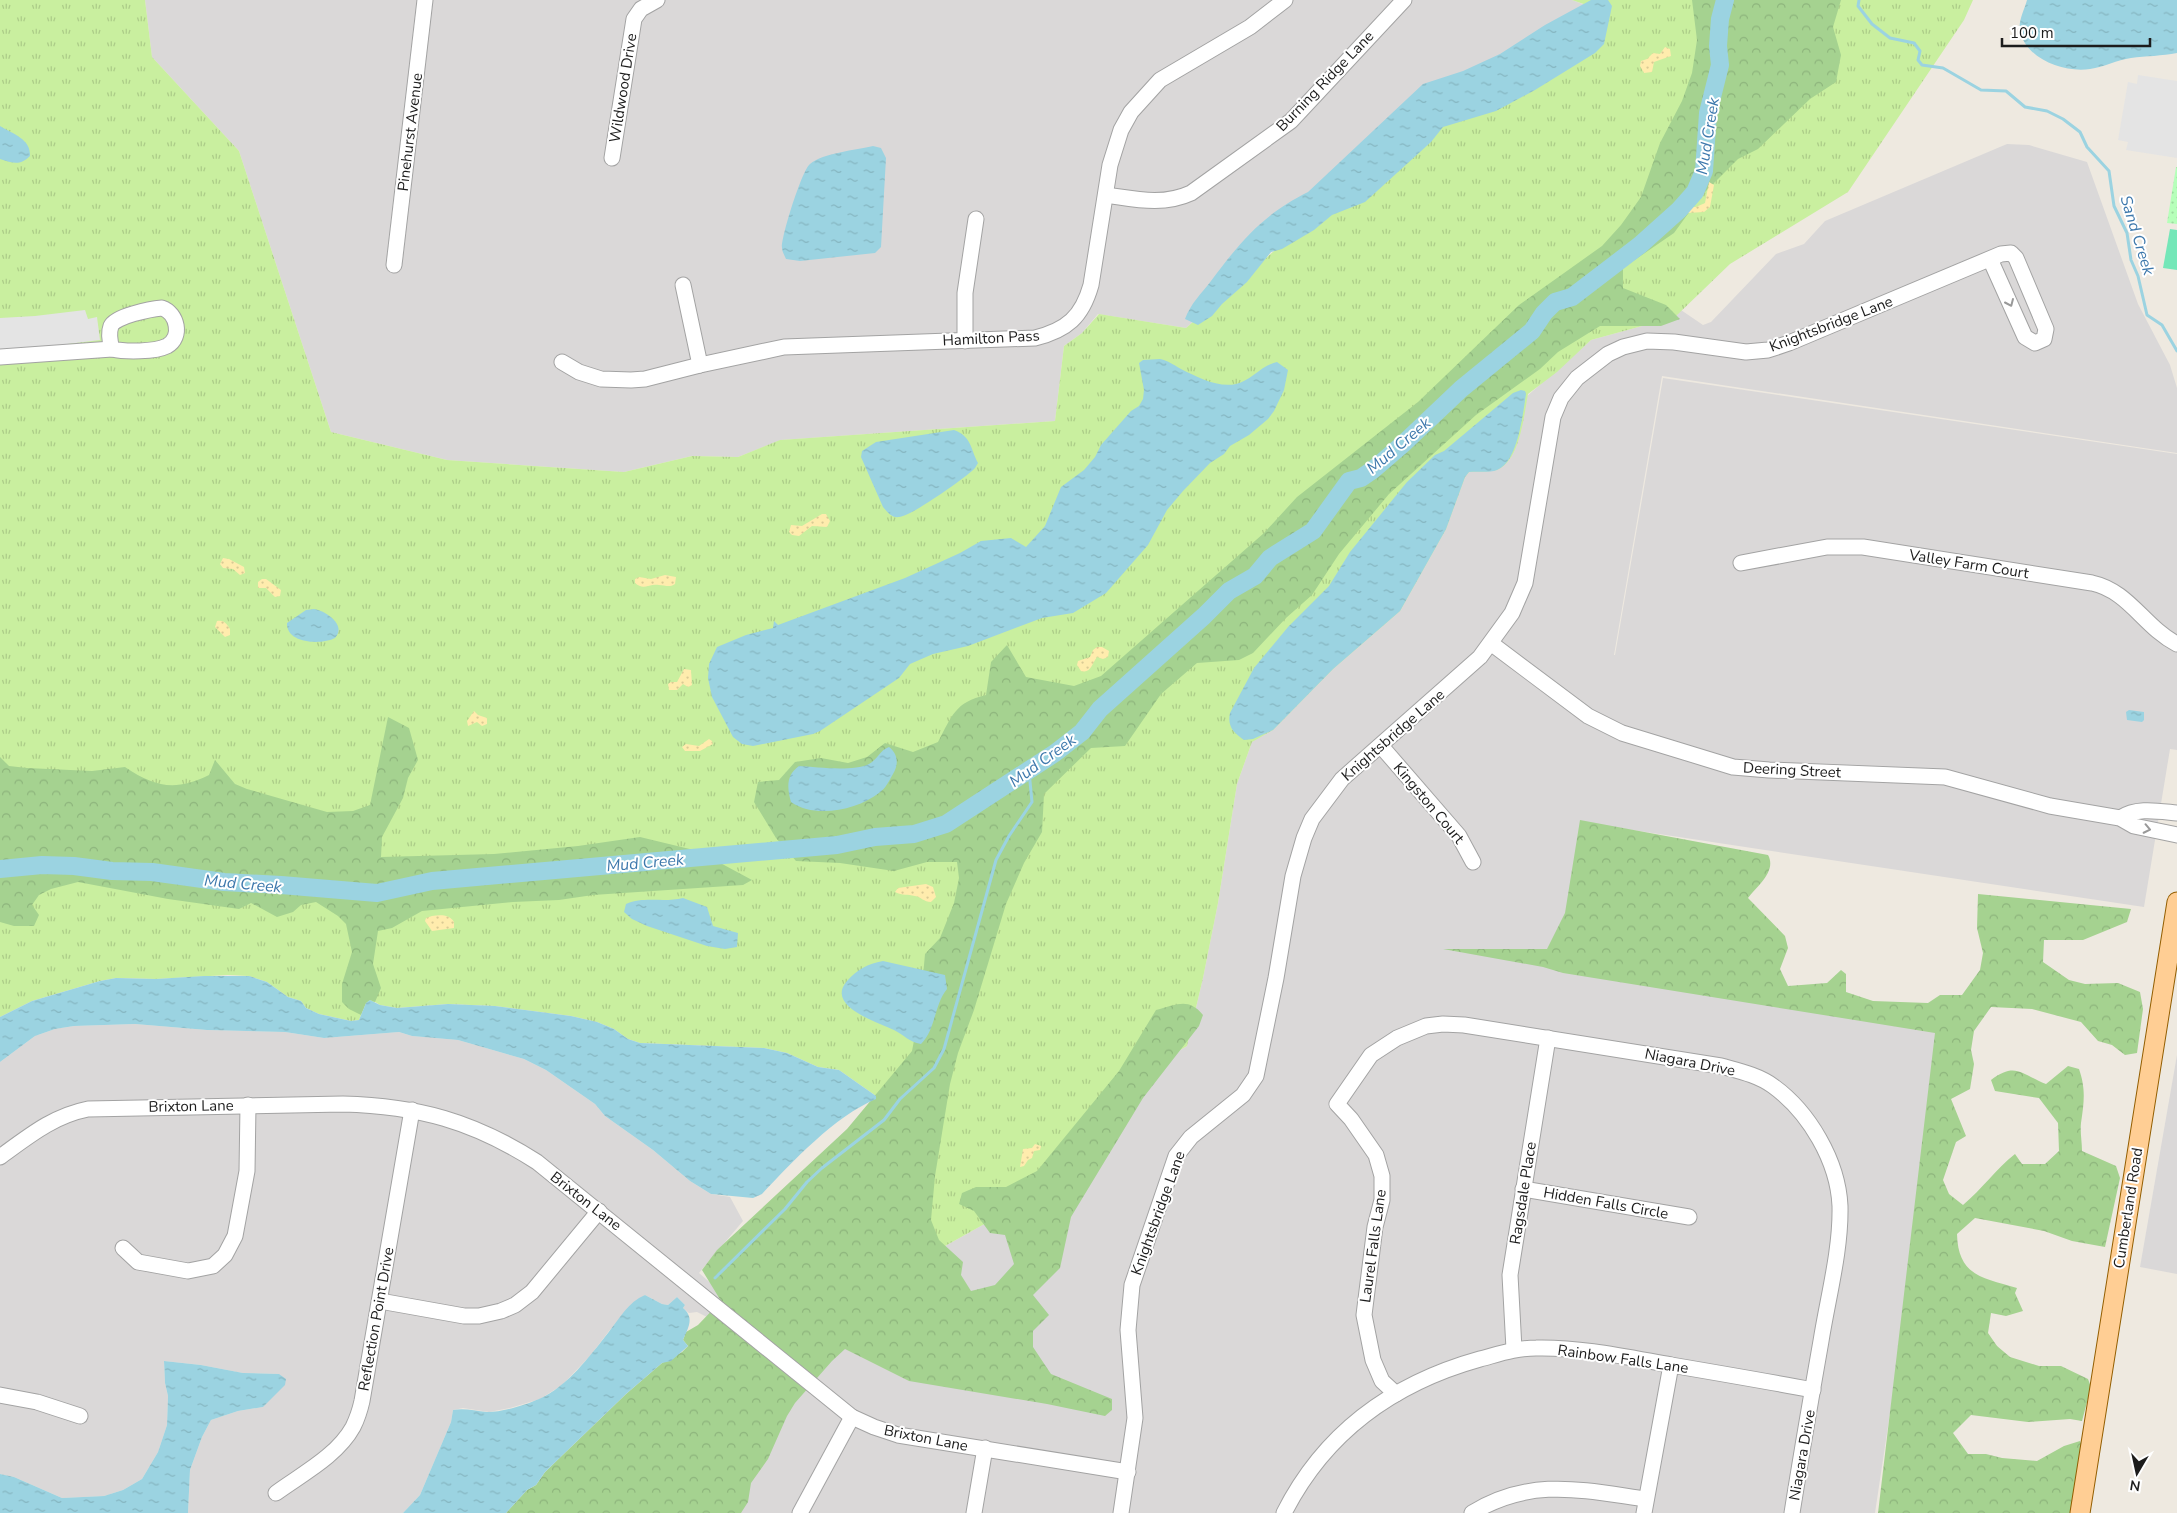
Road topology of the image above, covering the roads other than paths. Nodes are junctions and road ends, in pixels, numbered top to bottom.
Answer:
1 (425, 0) edge
2 (657, 0) edge
3 (1285, 0) edge
4 (1404, 0) edge
5 (612, 158) dead end
6 (1106, 195) junction
7 (976, 219) dead end
8 (1990, 259) junction
9 (394, 265) dead end
10 (683, 285) dead end
11 (966, 340) junction
12 (112, 350) dead end
13 (0, 357) edge
14 (562, 362) dead end
15 (700, 365) junction
16 (1741, 563) dead end
17 (1492, 644) junction
18 (2177, 644) edge
19 (1381, 746) junction
20 (2177, 813) edge
21 (2120, 818) junction
22 (2177, 835) edge
23 (1473, 862) dead end
24 (2177, 902) edge
25 (2174, 935) edge
26 (1548, 1038) junction
27 (1337, 1104) joint
28 (248, 1105) junction
29 (412, 1110) junction
30 (0, 1157) edge
31 (1523, 1189) junction
32 (599, 1211) junction
33 (1689, 1217) dead end
34 (123, 1248) dead end
35 (380, 1301) junction
36 (1514, 1349) junction
37 (1670, 1365) junction
38 (1813, 1390) junction
39 (1396, 1394) junction
40 (0, 1395) edge
41 (80, 1416) dead end
42 (852, 1417) junction
43 (985, 1448) junction
44 (1128, 1472) junction
45 (276, 1493) dead end
46 (1645, 1506) edge
47 (800, 1513) edge
48 (974, 1513) edge
49 (1121, 1513) edge
50 (1284, 1513) edge
51 (1472, 1513) edge
52 (1792, 1513) edge
53 (2080, 1513) edge

1 - 9 street, Pinehurst Avenue
2 - 5 street, Wildwood Drive
3 - 6 street, Hamilton Pass
4 - 6 street, Burning Ridge Lane
6 - 11 street, Hamilton Pass
7 - 11 street
8 -> 8 street, Knightsbridge Lane
8 - 17 street, Knightsbridge Lane
10 - 15 street
11 - 15 street, Hamilton Pass
12 - 13 street
14 - 15 street, Hamilton Pass
16 - 18 street, Valley Farm Court
17 - 19 street, Knightsbridge Lane
17 - 21 street, Deering Street
19 - 23 street, Kingston Court
19 - 44 street, Knightsbridge Lane
20 - 21 street, Deering Street
21 -> 22 street, Deering Street
24 - 25 main road, Cumberland Road
25 - 53 main road, Cumberland Road
26 - 27 street, Niagara Drive
26 - 31 street, Ragsdale Place
26 - 38 street, Niagara Drive
27 - 39 street, Laurel Falls Lane
28 - 29 street, Brixton Lane
28 - 30 street, Brixton Lane
28 - 34 street
29 - 32 street, Brixton Lane
29 - 35 street, Reflection Point Drive
31 - 33 street, Hidden Falls Circle
31 - 36 street, Ragsdale Place
32 - 35 street
32 - 42 street, Brixton Lane
35 - 45 street, Reflection Point Drive
36 - 37 street, Rainbow Falls Lane
36 - 39 street, Rainbow Falls Lane
37 - 38 street, Rainbow Falls Lane
37 - 46 street
38 - 52 street, Niagara Drive
39 - 50 street, Rainbow Falls Lane
40 - 41 street
42 - 43 street, Brixton Lane
42 - 47 street
43 - 44 street, Brixton Lane
43 - 48 street
44 - 49 street, Knightsbridge Lane
46 - 51 street

